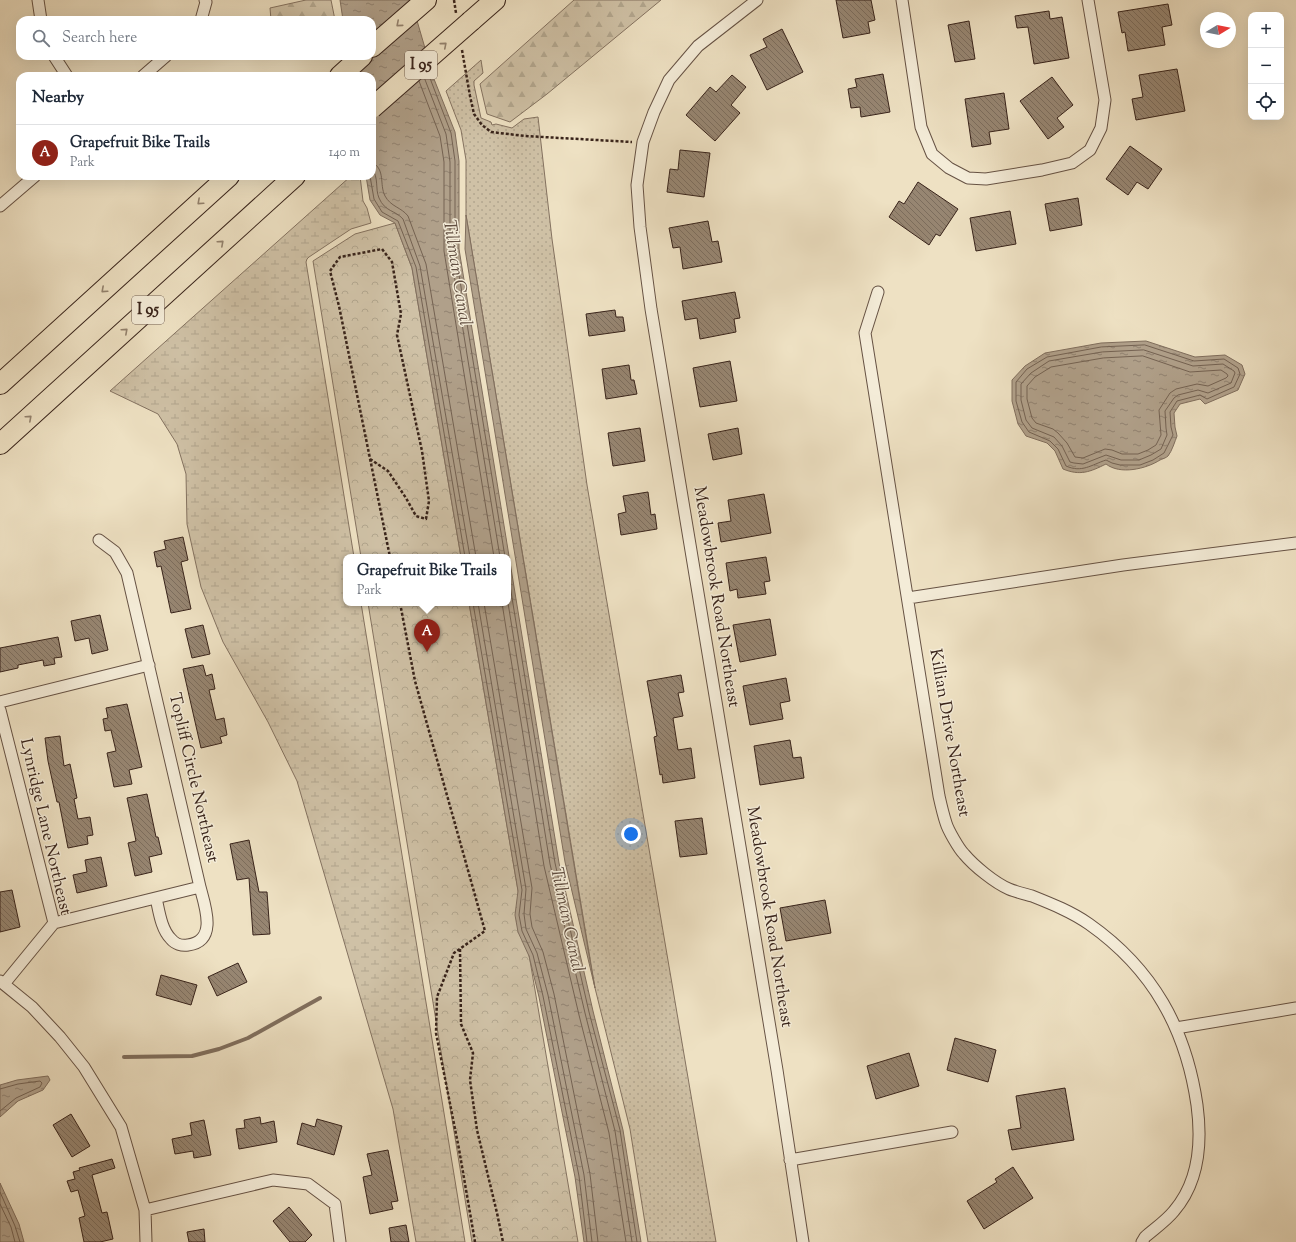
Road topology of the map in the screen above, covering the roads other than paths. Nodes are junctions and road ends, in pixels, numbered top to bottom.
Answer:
1 (38, 0) edge
2 (205, 0) edge
3 (426, 0) edge
4 (494, 0) edge
5 (757, 0) edge
6 (902, 0) edge
7 (1088, 0) edge
8 (40, 16) edge
9 (202, 16) edge
10 (376, 44) edge
11 (57, 60) edge
12 (161, 60) edge
13 (358, 60) edge
14 (64, 72) edge
15 (148, 72) edge
16 (344, 72) edge
17 (376, 104) edge
18 (30, 180) edge
19 (225, 180) edge
20 (291, 180) edge
21 (0, 206) edge
22 (878, 292) dead end
23 (0, 384) edge
24 (0, 444) edge
25 (99, 540) dead end
26 (1296, 543) edge
27 (908, 598) junction
28 (149, 665) junction
29 (0, 702) edge
30 (0, 710) edge
31 (200, 887) junction
32 (156, 898) junction
33 (54, 923) junction
34 (2, 983) edge
35 (1296, 1008) edge
36 (1176, 1028) junction
37 (952, 1132) dead end
38 (790, 1160) junction
39 (145, 1210) junction
40 (146, 1242) edge
41 (340, 1242) edge
42 (803, 1242) edge
43 (1142, 1242) edge

1 - 8 street
2 - 9 street
3 -> 10 highway, I 95
17 -> 4 highway, I 95, bridge
5 - 38 street, Meadowbrook Road Northeast
6 - 7 street
11 - 14 street
12 - 15 street
13 - 16 highway
18 - 21 street
19 -> 23 highway, I 95
24 -> 20 highway, I 95
22 - 27 street, Killian Drive Northeast
25 - 28 street, Topliff Circle Northeast
26 - 27 street
27 - 36 street, Killian Drive Northeast
28 - 29 street
28 - 31 street, Topliff Circle Northeast
30 - 33 street, Lynridge Lane Northeast
31 - 32 street, Topliff Circle Northeast
31 - 32 street
32 - 33 street, Topliff Circle Northeast
33 - 34 street, Lynridge Lane Northeast
34 - 39 street
35 - 36 street
36 - 43 street, Killian Drive Northeast
37 - 38 street
38 - 42 street, Meadowbrook Road Northeast
39 - 40 street
39 - 41 street

